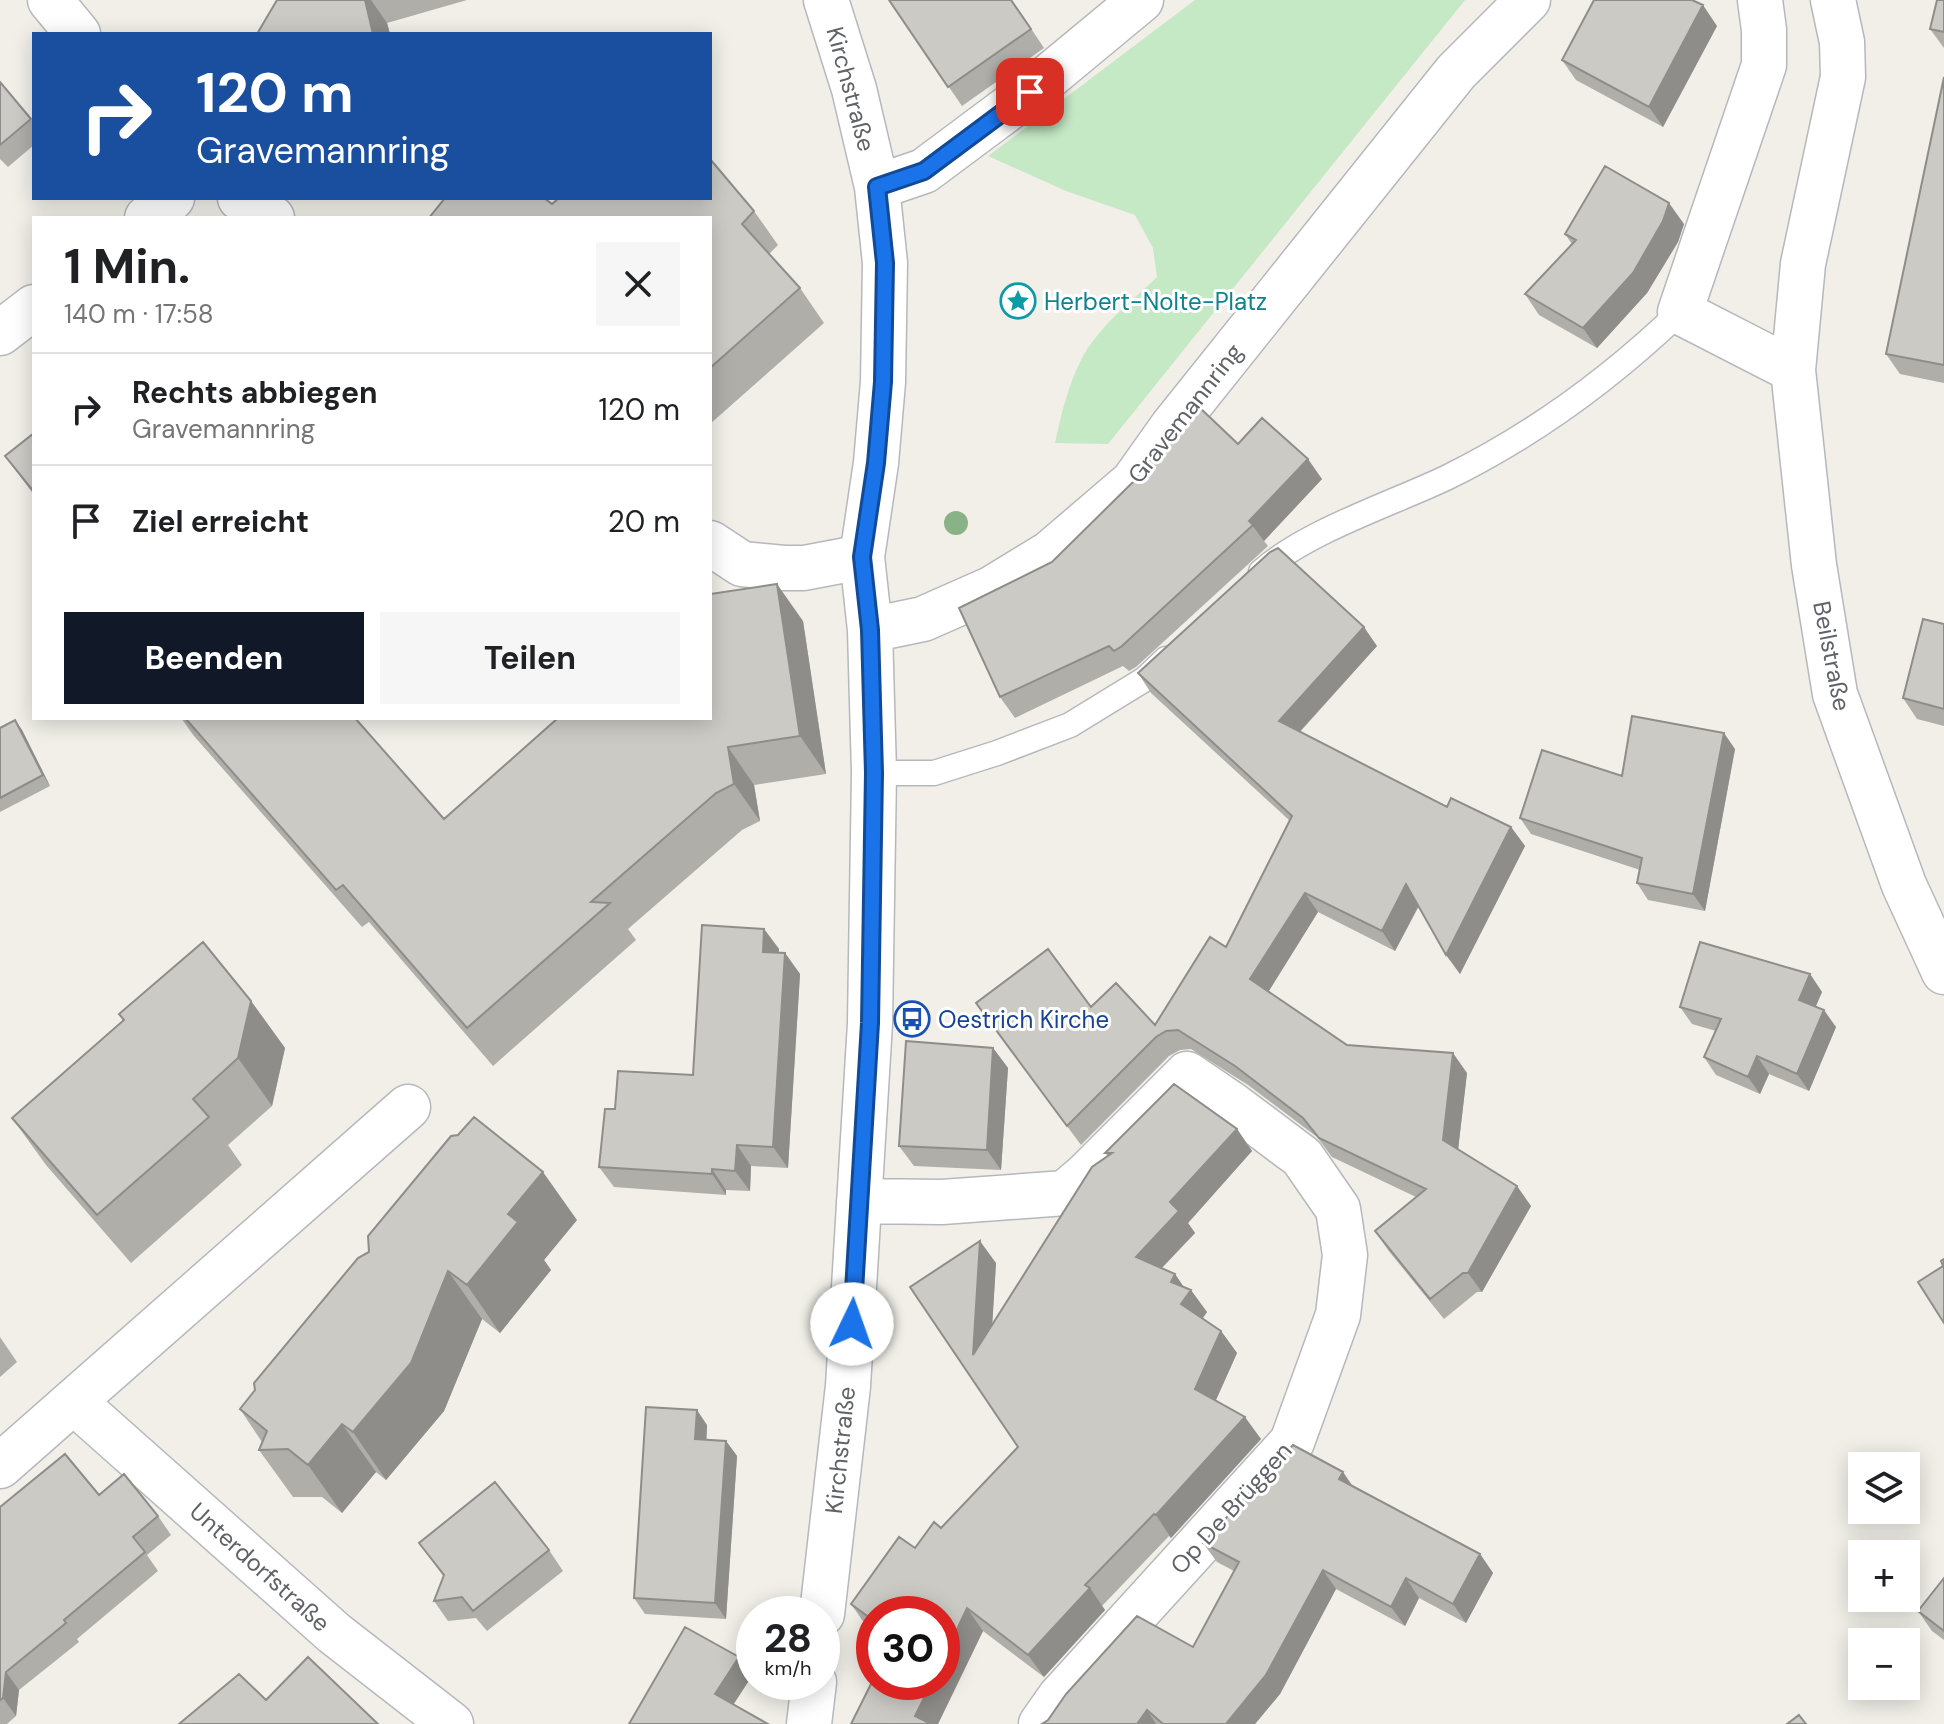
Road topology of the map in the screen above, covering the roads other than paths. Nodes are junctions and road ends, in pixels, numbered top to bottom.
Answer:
1 (50, 0) edge
2 (826, 0) edge
3 (1141, 0) edge
4 (1528, 0) edge
5 (1760, 0) edge
6 (1833, 0) edge
7 (76, 32) edge
8 (877, 187) junction
9 (170, 200) edge
10 (243, 200) edge
11 (150, 216) edge
12 (269, 216) edge
13 (32, 309) edge
14 (1680, 312) junction
15 (0, 333) edge
16 (1793, 370) junction
17 (712, 544) edge
18 (862, 557) junction
19 (1245, 587) edge
20 (870, 630) junction
21 (1179, 647) edge
22 (874, 773) junction
23 (1944, 972) edge
24 (408, 1107) dead end
25 (859, 1201) junction
26 (74, 1402) junction
27 (0, 1466) edge
28 (824, 1596) edge
29 (812, 1700) edge
30 (451, 1724) edge
31 (809, 1724) edge
32 (1041, 1724) edge

1 - 7 street
2 - 8 street, Kirchstraße
3 - 8 street
4 - 20 street, Gravemannring
5 - 14 street
6 - 16 street, Beilstraße
8 - 18 street, Kirchstraße
9 - 11 street
10 - 12 street
13 - 15 street
14 - 16 street
14 - 19 lane
16 - 23 street, Beilstraße
17 - 18 street
18 - 20 street, Kirchstraße
20 - 22 street, Kirchstraße
21 - 22 lane
22 - 25 street, Kirchstraße
24 - 26 street
25 - 28 street, Kirchstraße
25 - 32 street, Op De Brüggen
26 - 27 street
26 - 30 street, Unterdorfstraße
29 - 31 street

